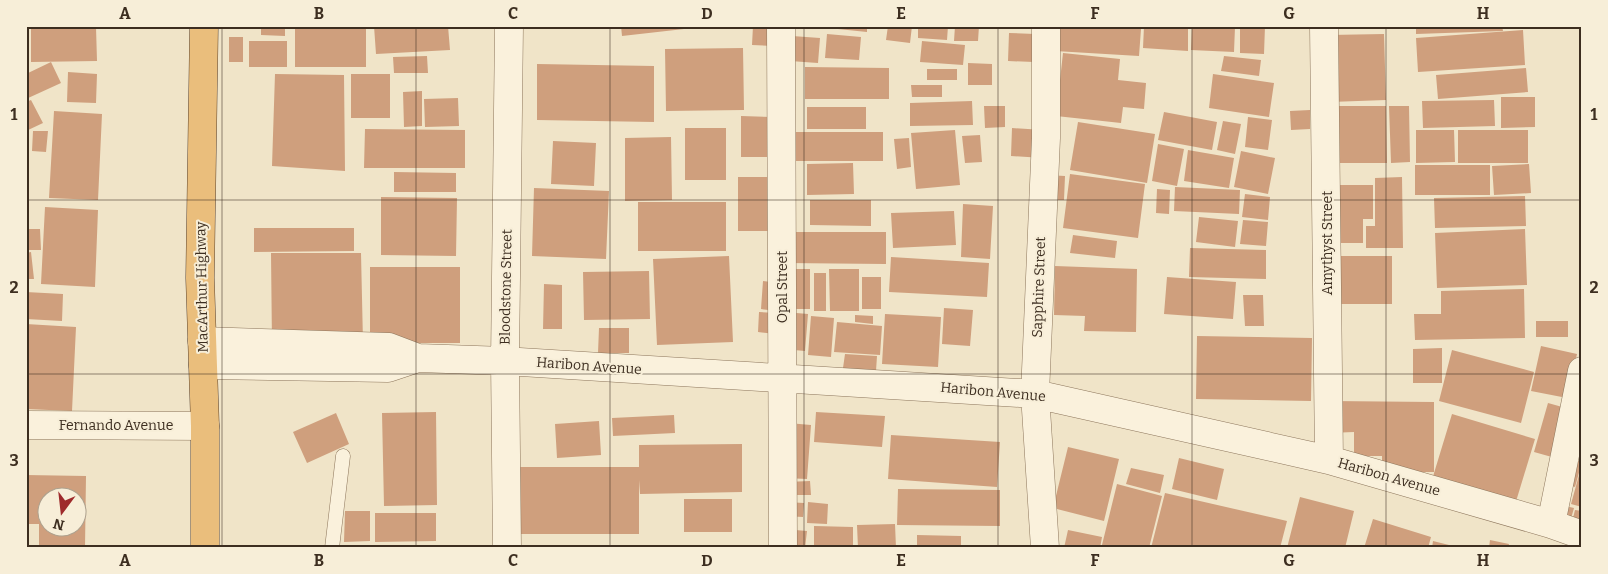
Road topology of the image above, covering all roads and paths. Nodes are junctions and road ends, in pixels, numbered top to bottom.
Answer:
1 (204, 26) edge
2 (509, 26) edge
3 (781, 26) edge
4 (1046, 26) edge
5 (1324, 26) edge
6 (202, 353) junction
7 (505, 361) junction
8 (1582, 371) edge
9 (782, 378) junction
10 (1035, 394) junction
11 (26, 425) edge
12 (205, 426) junction
13 (343, 456) dead end
14 (1329, 460) junction
15 (1551, 524) junction
16 (1582, 535) edge
17 (205, 548) edge
18 (332, 548) edge
19 (507, 548) edge
20 (783, 548) edge
21 (1045, 548) edge

1 - 6 highway, MacArthur Highway
2 - 7 street, Bloodstone Street
3 - 9 street, Opal Street
4 - 10 street, Sapphire Street
5 - 14 street, Amythyst Street
6 - 7 street, Haribon Avenue
6 - 12 highway, MacArthur Highway
7 - 9 street, Haribon Avenue
7 - 19 street, Bloodstone Street
8 - 15 street
9 - 10 street, Haribon Avenue
9 - 20 street, Opal Street
10 - 14 street, Haribon Avenue
10 - 21 street, Sapphire Street
11 - 12 street, Fernando Avenue
12 - 17 highway, MacArthur Highway
13 - 18 lane
14 - 15 street, Haribon Avenue
15 - 16 street, Haribon Avenue

